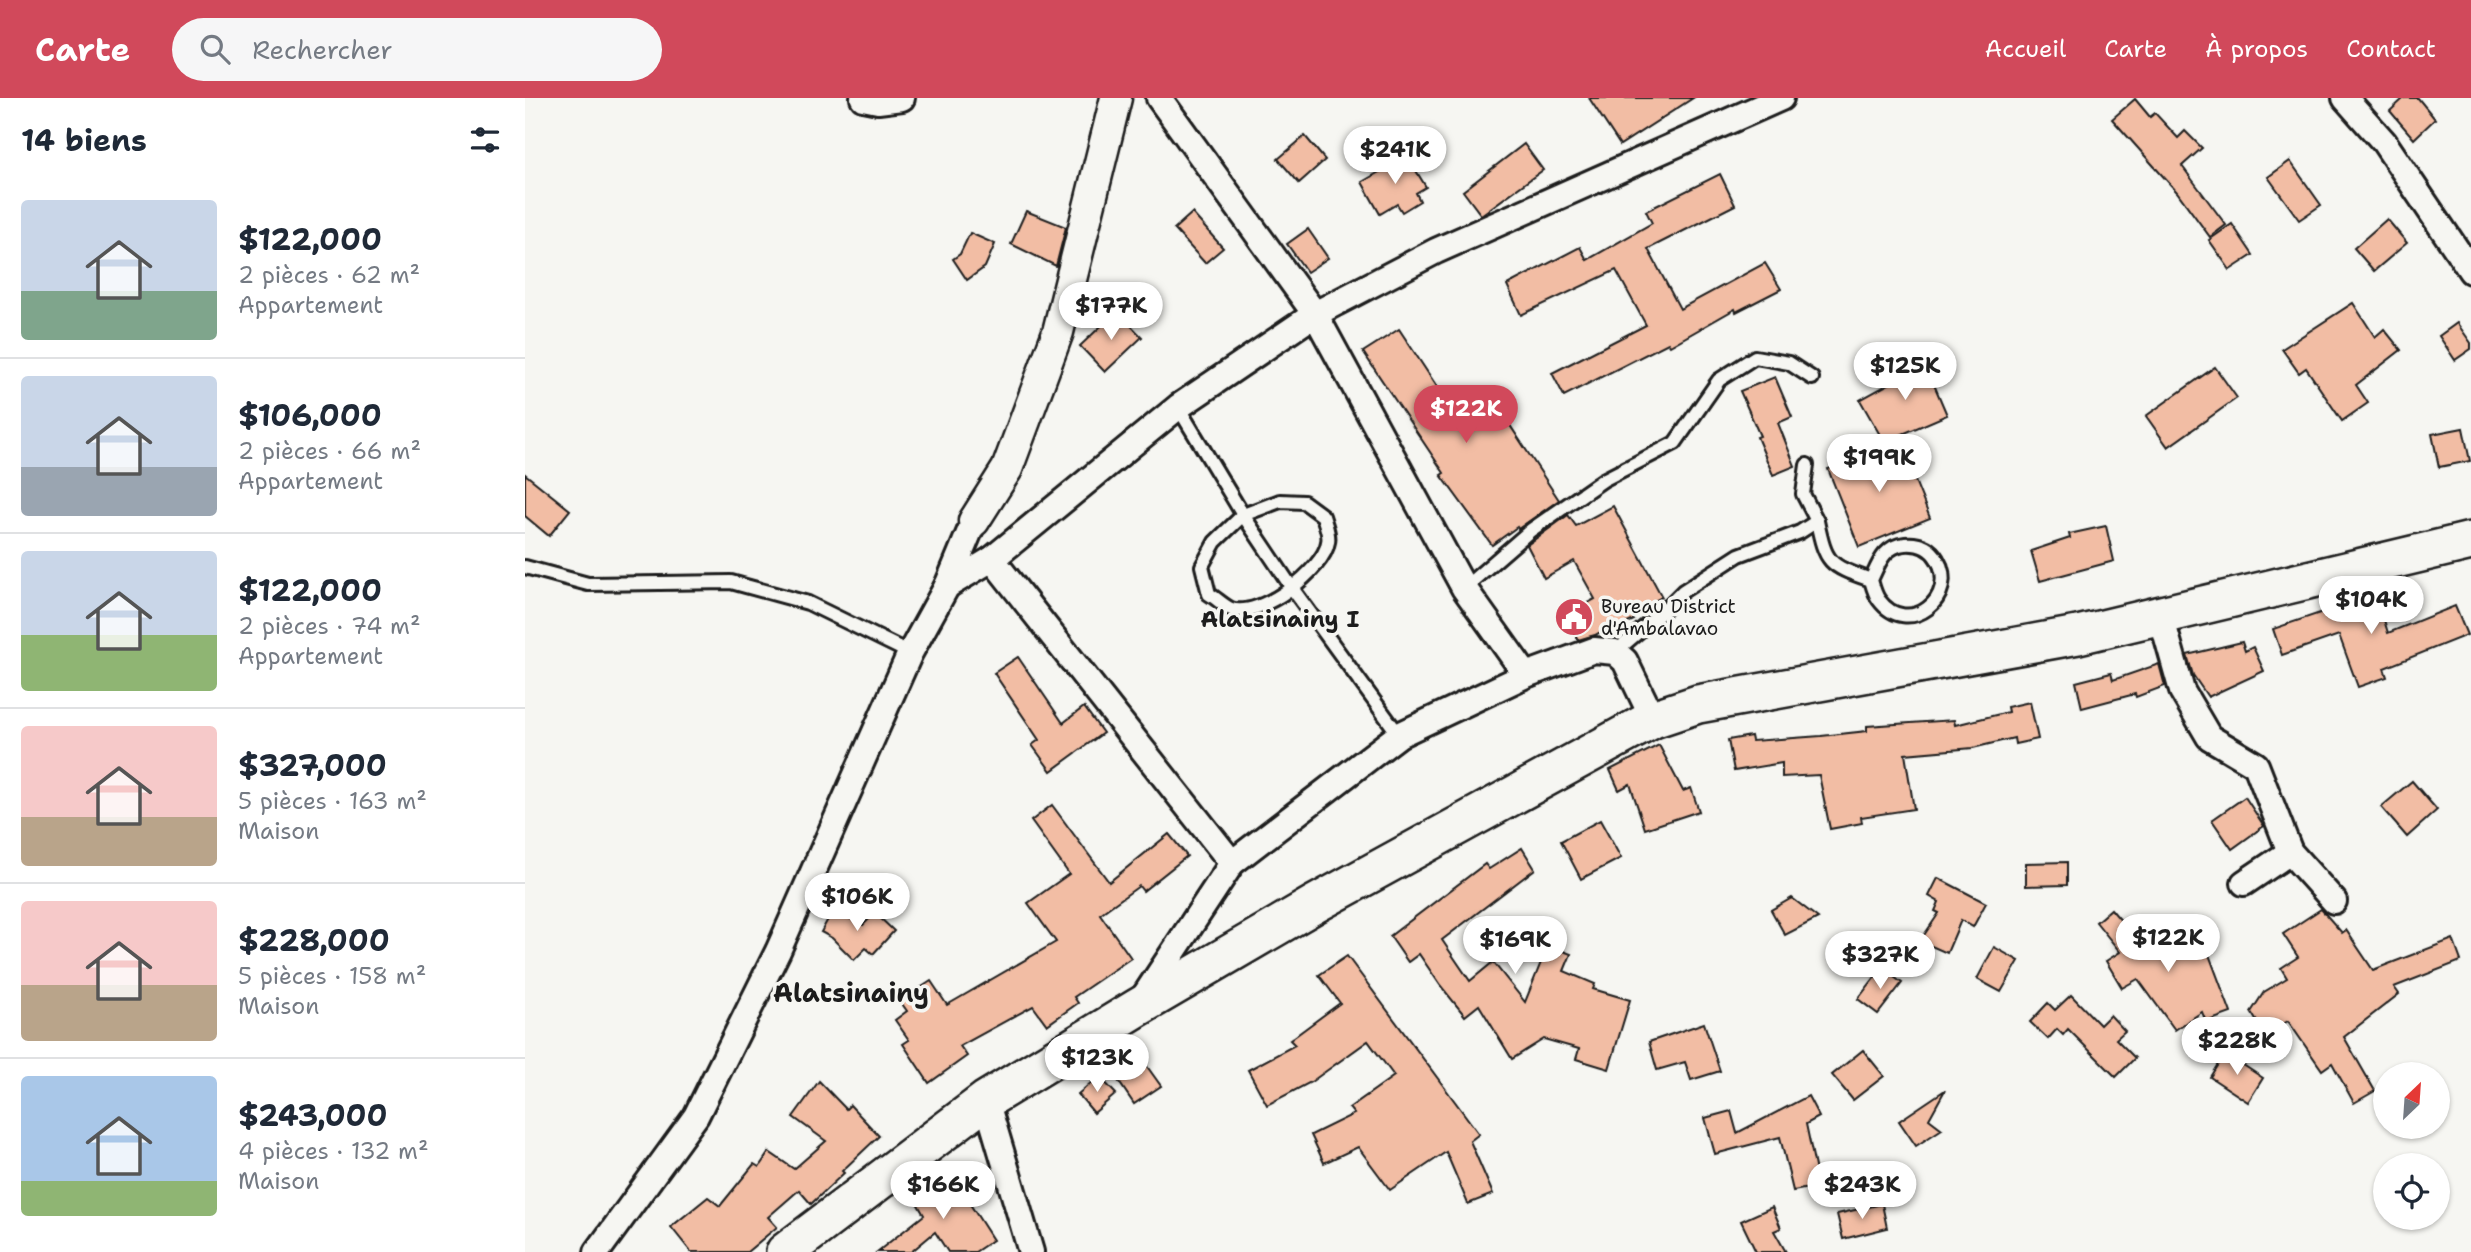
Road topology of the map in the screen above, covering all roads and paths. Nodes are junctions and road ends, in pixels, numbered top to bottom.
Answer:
1 (863, 98) edge
2 (902, 98) edge
3 (1116, 98) edge
4 (1159, 98) edge
5 (1781, 98) edge
6 (2345, 98) edge
7 (1747, 104) edge
8 (2471, 271) edge
9 (1315, 314) junction
10 (1812, 378) dead end
11 (1178, 407) junction
12 (1807, 465) dead end
13 (1243, 515) junction
14 (974, 521) joint
15 (1817, 521) junction
16 (2471, 541) edge
17 (992, 559) junction
18 (525, 567) edge
19 (1871, 580) junction
20 (947, 586) junction
21 (1464, 588) junction
22 (1292, 589) junction
23 (2161, 616) junction
24 (1615, 652) junction
25 (910, 653) junction
26 (1526, 675) junction
27 (1653, 719) junction
28 (1399, 735) junction
29 (2290, 852) junction
30 (1232, 863) junction
31 (2244, 883) dead end
32 (2334, 901) dead end
33 (1137, 1008) junction
34 (986, 1100) junction
35 (597, 1252) edge
36 (785, 1252) edge
37 (1031, 1252) edge

1 - 2 street
3 - 14 street
4 - 9 street
5 - 7 street
6 - 8 street
7 - 9 street
9 - 11 street
9 - 21 street
10 - 21 lane
11 - 13 lane
11 - 17 street
12 - 15 lane
13 - 22 lane
13 - 22 lane
13 - 22 lane
14 - 20 street
15 - 19 lane
15 - 24 lane
16 - 23 main road
17 - 20 street
17 - 30 street
18 - 25 lane
19 - 19 lane
20 - 25 street
21 - 26 street
22 - 28 lane
23 - 27 main road
23 - 29 street
24 - 26 street
24 - 27 street
25 - 35 street
26 - 28 street
27 - 33 main road
28 - 30 street
29 - 31 street
29 - 32 street
30 - 33 street
33 - 34 main road
34 - 36 main road
34 - 37 street

